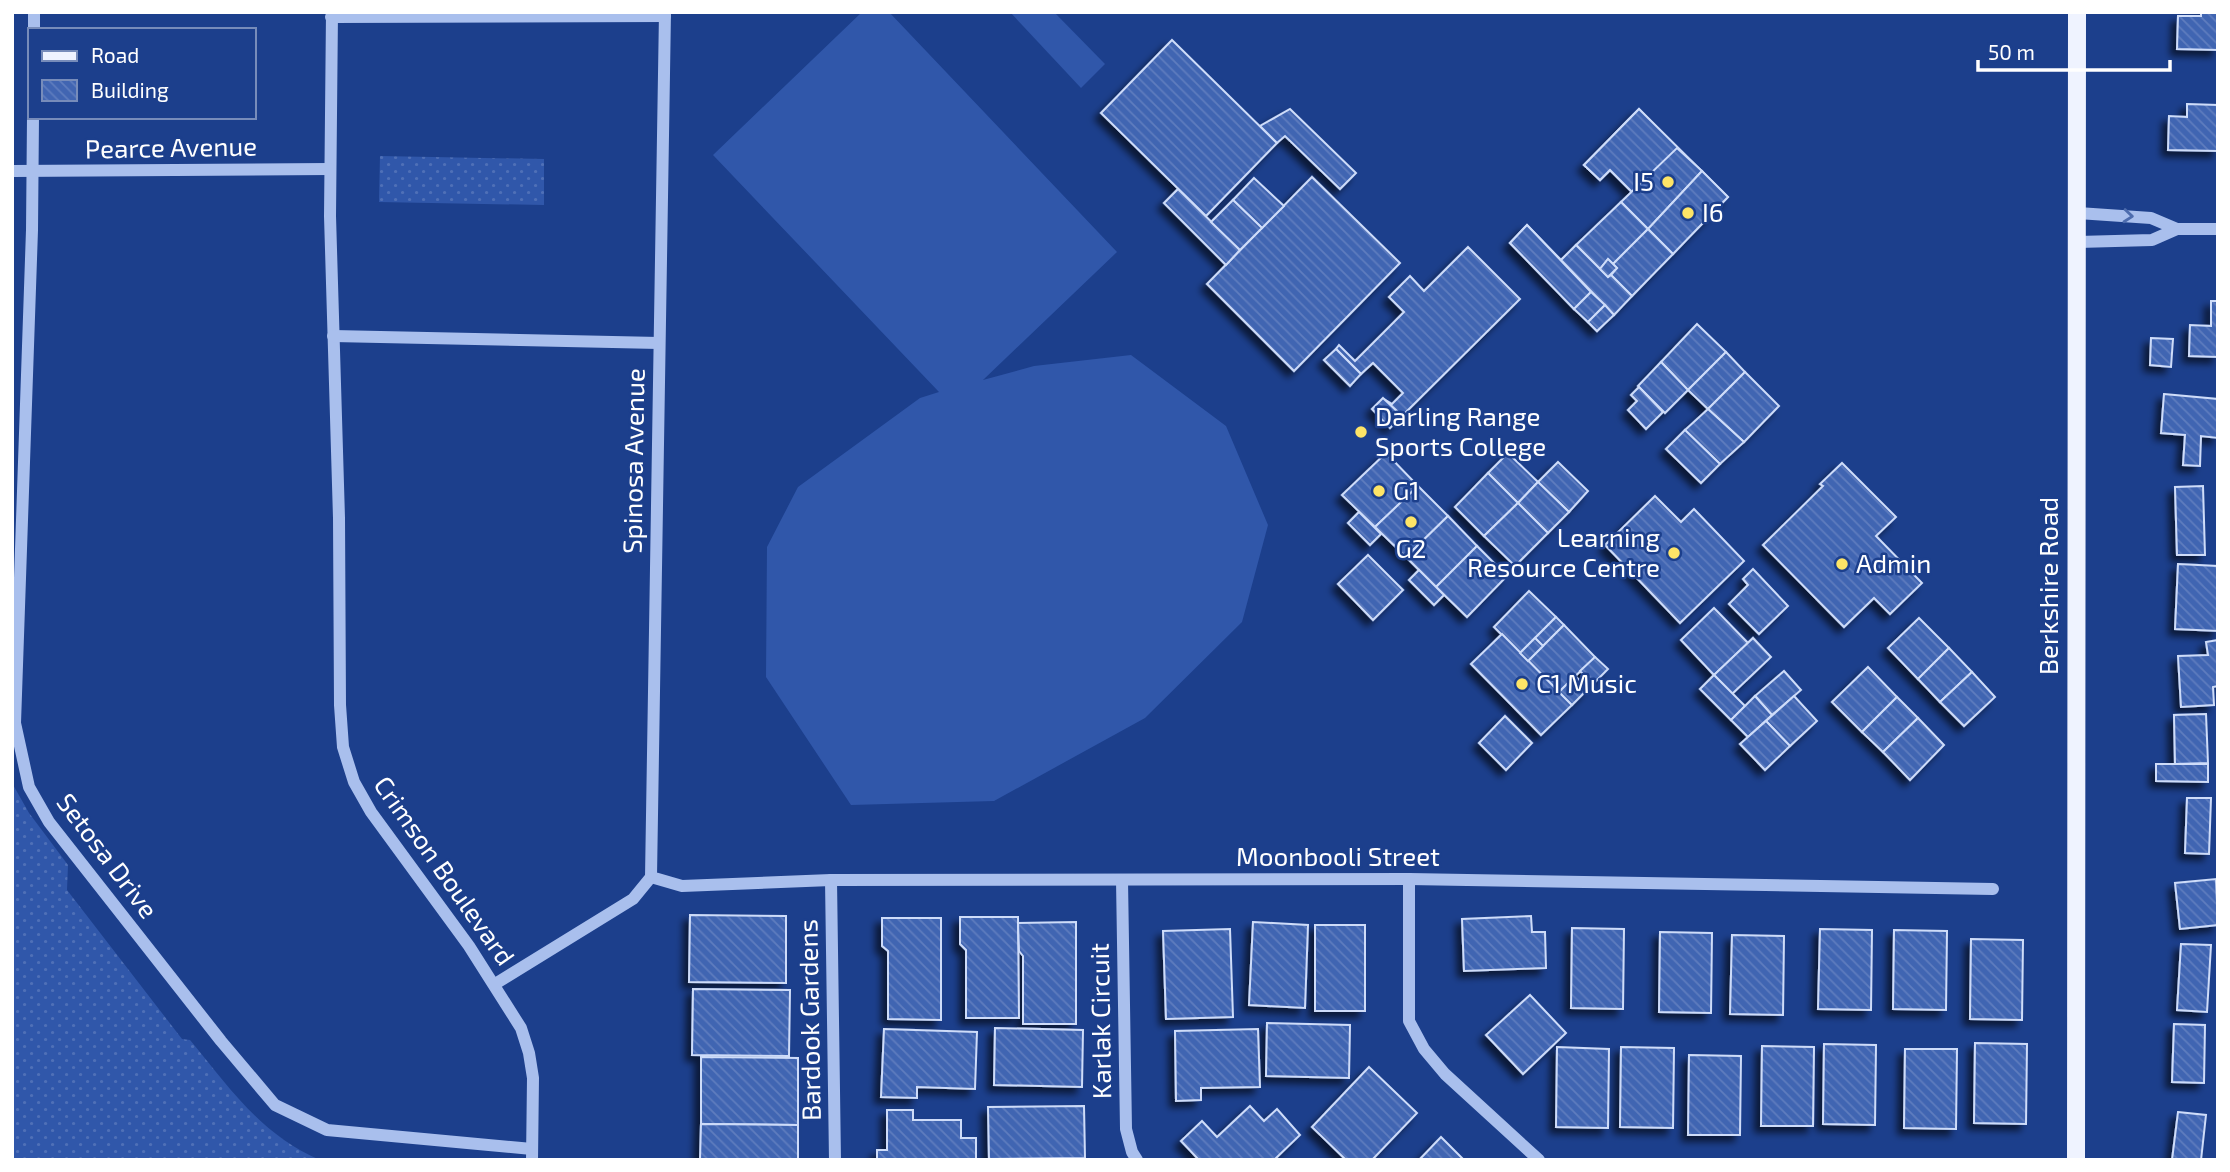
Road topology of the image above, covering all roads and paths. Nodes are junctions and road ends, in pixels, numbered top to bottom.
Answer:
1 (2077, 12) edge
2 (665, 14) edge
3 (331, 15) edge
4 (33, 119) edge
5 (330, 169) junction
6 (12, 172) edge
7 (32, 172) junction
8 (2078, 213) junction
9 (2177, 229) junction
10 (2218, 229) edge
11 (2078, 242) junction
12 (333, 336) junction
13 (659, 343) junction
14 (14, 724) edge
15 (651, 877) junction
16 (1409, 879) junction
17 (831, 880) junction
18 (1122, 880) junction
19 (1993, 889) dead end
20 (495, 984) junction
21 (532, 1155) edge
22 (835, 1160) edge
23 (1136, 1160) edge
24 (1539, 1160) edge
25 (2076, 1160) edge

1 - 8 main road, Berkshire Road
2 - 3 street
2 - 13 street, Spinosa Avenue
3 - 5 street
4 - 7 street, Setosa Drive
5 - 7 street, Pearce Avenue
5 - 12 street, Crimson Boulevard
6 - 7 street, Pearce Avenue
7 - 14 street, Setosa Drive
8 -> 9 street
8 - 11 main road, Berkshire Road
9 - 10 street
9 - 11 street
11 - 25 main road, Berkshire Road
12 - 13 street
12 - 20 street, Crimson Boulevard
13 - 15 street, Spinosa Avenue
14 - 21 street, Setosa Drive
15 - 17 street, Moonbooli Street
15 - 20 street
16 - 18 street, Moonbooli Street
16 - 19 street, Moonbooli Street
16 - 24 street
17 - 18 street, Moonbooli Street
17 - 22 street, Bardook Gardens
18 - 23 street, Karlak Circuit
20 - 21 street, Crimson Boulevard

